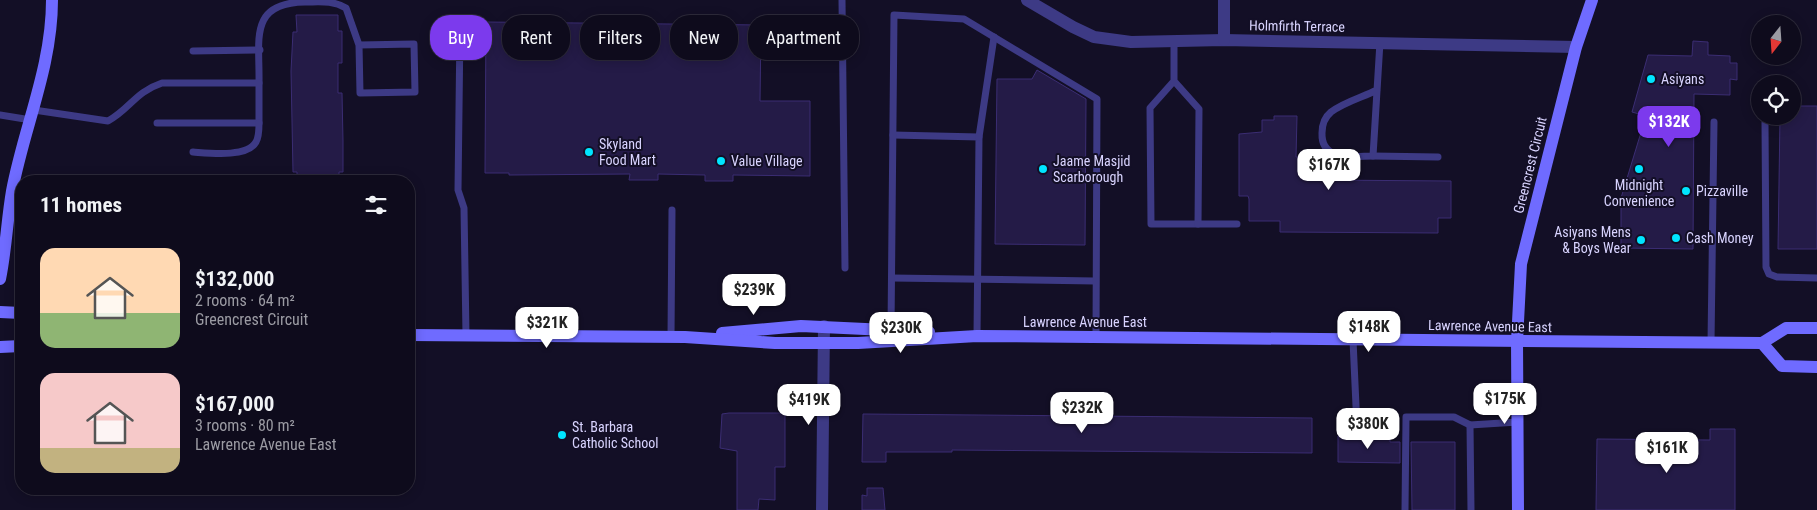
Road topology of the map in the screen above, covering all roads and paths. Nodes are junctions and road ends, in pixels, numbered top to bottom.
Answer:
1 (52, 0) edge
2 (842, 0) edge
3 (1027, 0) edge
4 (1224, 0) edge
5 (1592, 0) edge
6 (994, 37) junction
7 (1224, 40) junction
8 (1174, 42) junction
9 (1380, 42) junction
10 (359, 45) junction
11 (1576, 47) junction
12 (260, 50) junction
13 (192, 51) dead end
14 (460, 60) edge
15 (1174, 81) junction
16 (259, 83) junction
17 (1377, 90) junction
18 (0, 115) edge
19 (32, 115) junction
20 (1714, 122) dead end
21 (158, 123) dead end
22 (259, 123) junction
23 (1765, 125) edge
24 (893, 135) junction
25 (979, 137) junction
26 (193, 152) dead end
27 (1373, 156) junction
28 (1438, 157) dead end
29 (18, 175) edge
30 (15, 188) edge
31 (15, 192) edge
32 (672, 210) dead end
33 (0, 216) edge
34 (1198, 224) junction
35 (1236, 224) dead end
36 (845, 268) dead end
37 (892, 278) junction
38 (1817, 278) edge
39 (0, 279) edge
40 (979, 279) junction
41 (1095, 281) junction
42 (0, 312) edge
43 (15, 313) edge
44 (824, 326) junction
45 (1817, 328) edge
46 (891, 329) junction
47 (415, 334) edge
48 (466, 335) junction
49 (977, 336) junction
50 (671, 337) junction
51 (685, 337) junction
52 (1096, 337) junction
53 (1353, 340) junction
54 (1517, 341) junction
55 (824, 343) junction
56 (1710, 343) junction
57 (1762, 343) junction
58 (15, 346) edge
59 (0, 347) edge
60 (1817, 367) edge
61 (1519, 422) junction
62 (1470, 425) junction
63 (1357, 428) dead end
64 (822, 510) edge
65 (1404, 510) edge
66 (1471, 510) edge
67 (1518, 510) edge

1 - 19 main road
2 - 36 lane
3 - 8 street, Holmfirth Terrace
4 - 7 street
5 - 11 main road, Greencrest Circuit
6 - 24 lane
6 - 25 lane
6 - 41 lane
7 - 8 street, Holmfirth Terrace
7 - 9 street, Holmfirth Terrace
8 - 15 lane
9 - 11 street, Holmfirth Terrace
9 - 17 lane
10 - 10 lane
10 - 12 lane
11 - 54 main road, Greencrest Circuit
12 - 13 lane
12 - 16 lane
14 - 48 lane
15 - 34 lane
15 - 34 lane
16 - 19 lane
16 - 22 lane
17 - 27 lane
17 - 27 lane
18 - 19 lane
19 - 29 main road
20 - 56 lane
21 - 22 lane
22 - 26 lane
23 - 38 lane
24 - 25 lane
24 - 37 lane
25 - 40 lane
27 - 28 lane
30 - 33 main road
31 - 39 main road
32 - 50 lane
34 - 35 lane
37 - 40 lane
37 - 46 lane
40 - 41 lane
40 - 49 lane
41 - 52 lane
42 - 43 main road
44 - 46 main road, Lawrence Avenue East
44 - 51 main road, Lawrence Avenue East
44 - 55 street
45 - 57 main road
46 - 49 main road, Lawrence Avenue East
47 - 48 main road, Lawrence Avenue East
48 - 50 main road, Lawrence Avenue East
49 - 52 main road, Lawrence Avenue East
49 - 55 main road, Lawrence Avenue East
50 - 51 main road, Lawrence Avenue East
51 - 55 main road, Lawrence Avenue East
52 - 53 main road, Lawrence Avenue East
53 - 54 main road, Lawrence Avenue East
53 - 63 lane
54 - 56 main road, Lawrence Avenue East
54 - 61 main road, Greencrest Circuit
55 - 64 street
56 - 57 main road, Lawrence Avenue East
57 - 60 main road
58 - 59 main road
61 - 62 lane
61 - 67 main road, Greencrest Circuit
62 - 65 lane
62 - 66 lane

